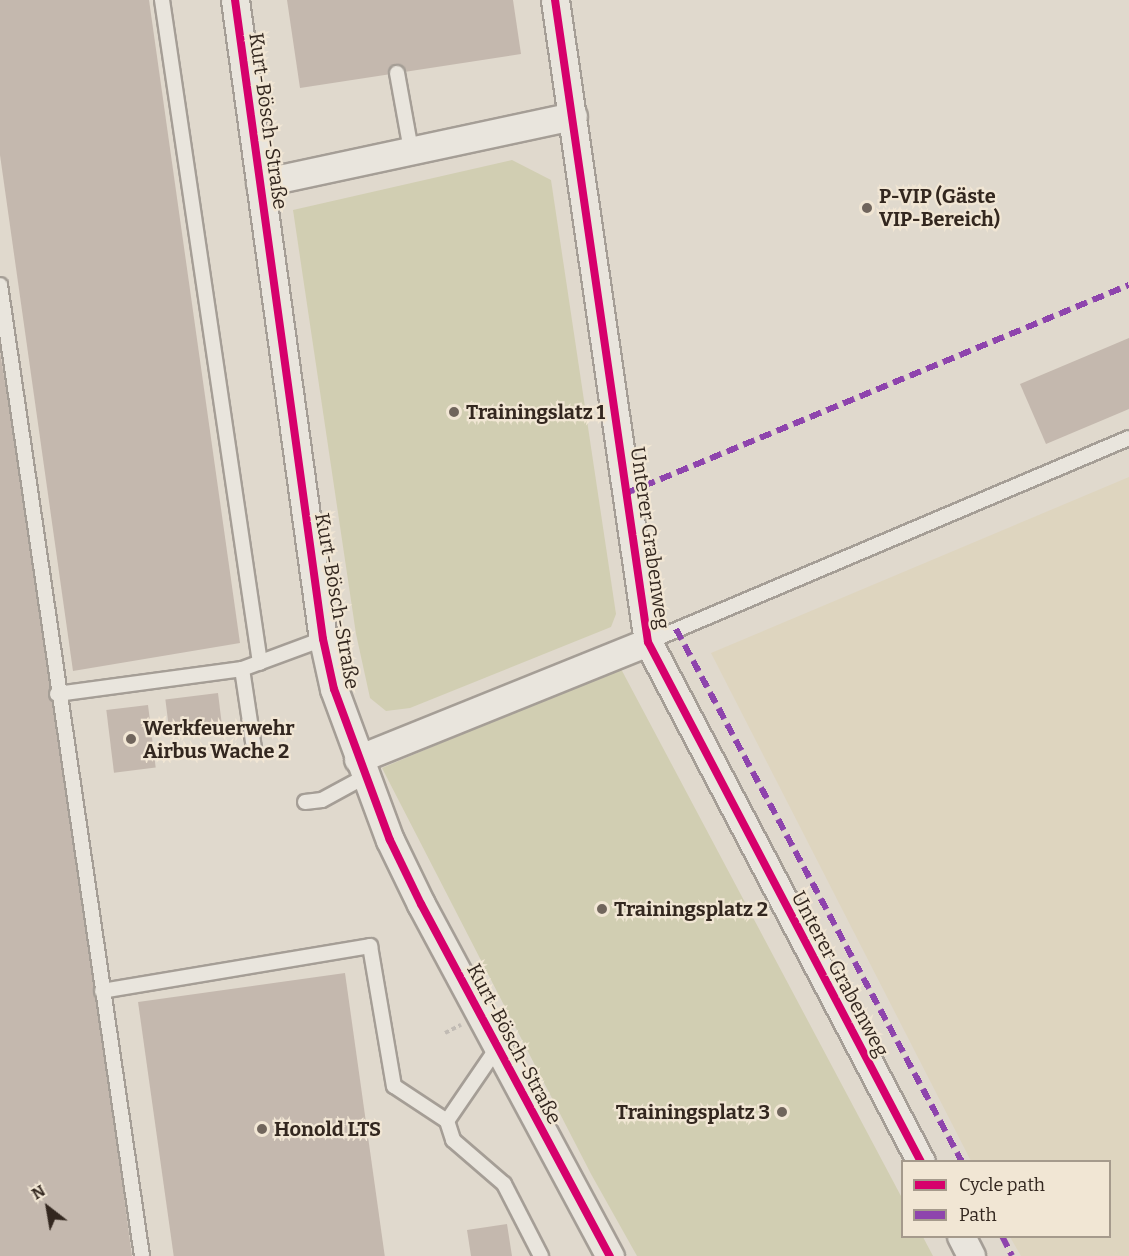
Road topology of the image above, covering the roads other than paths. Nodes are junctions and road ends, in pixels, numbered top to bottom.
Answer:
1 (162, 0) edge
2 (235, 0) edge
3 (555, 0) edge
4 (397, 73) dead end
5 (573, 116) junction
6 (411, 150) junction
7 (260, 183) junction
8 (0, 285) edge
9 (1129, 438) edge
10 (323, 639) junction
11 (648, 642) junction
12 (260, 663) junction
13 (242, 669) junction
14 (57, 694) junction
15 (254, 748) dead end
16 (362, 767) junction
17 (305, 802) dead end
18 (102, 991) junction
19 (497, 1048) junction
20 (447, 1121) junction
21 (920, 1160) edge
22 (962, 1238) edge
23 (142, 1256) edge
24 (541, 1256) edge
25 (610, 1256) edge
26 (971, 1256) edge

1 - 12 lane
2 - 7 street, Kurt-Bösch-Straße
3 - 5 street, Unterer Grabenweg
4 - 6 lane
5 - 6 street
5 - 11 street, Unterer Grabenweg
6 - 7 street
7 - 10 street, Kurt-Bösch-Straße
8 - 14 lane
9 - 11 lane
10 - 12 lane
10 - 16 street, Kurt-Bösch-Straße
11 - 16 street
11 - 21 street, Unterer Grabenweg
12 - 13 lane
13 - 14 lane
13 - 15 lane
14 - 18 lane
16 - 17 lane
16 - 19 street, Kurt-Bösch-Straße
18 - 20 lane
18 - 23 lane
19 - 20 lane
19 - 25 street, Kurt-Bösch-Straße
20 - 24 lane
22 - 26 street

